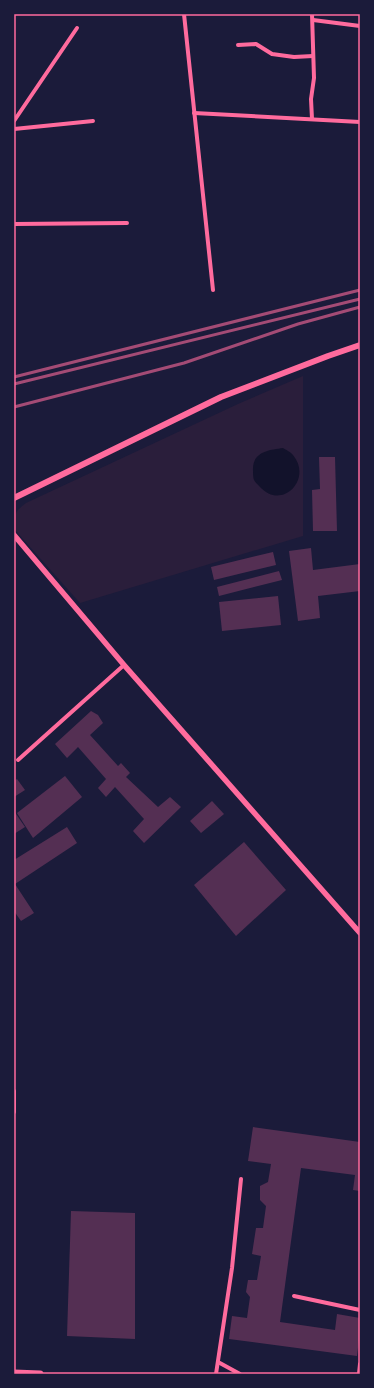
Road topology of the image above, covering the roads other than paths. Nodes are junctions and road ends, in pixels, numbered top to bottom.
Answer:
1 (184, 14) edge
2 (312, 14) edge
3 (313, 20) junction
4 (360, 26) edge
5 (77, 28) dead end
6 (238, 45) dead end
7 (313, 56) junction
8 (194, 113) junction
9 (312, 119) junction
10 (14, 121) edge
11 (92, 121) dead end
12 (360, 122) edge
13 (14, 128) edge
14 (127, 223) dead end
15 (14, 224) edge
16 (213, 290) dead end
17 (360, 345) edge
18 (14, 498) edge
19 (14, 535) edge
20 (124, 665) junction
21 (18, 760) dead end
22 (360, 933) edge
23 (14, 1091) edge
24 (14, 1112) edge
25 (241, 1179) dead end
26 (294, 1296) dead end
27 (360, 1310) edge
28 (218, 1362) junction
29 (360, 1364) edge
30 (14, 1373) edge
31 (40, 1374) edge
32 (216, 1374) edge
33 (240, 1374) edge
34 (359, 1374) edge

1 - 8 street
2 - 3 street
3 - 4 street
3 - 7 street
5 - 10 street
6 - 7 street
7 - 9 street
8 - 9 street
8 - 16 street
9 - 12 street
11 - 13 street
14 - 15 street
17 - 18 main road
19 - 20 street
20 - 21 street
20 - 22 street
23 - 24 street
25 - 28 street
26 - 27 street
28 - 32 street
28 - 33 street
29 - 34 street
30 - 31 main road

